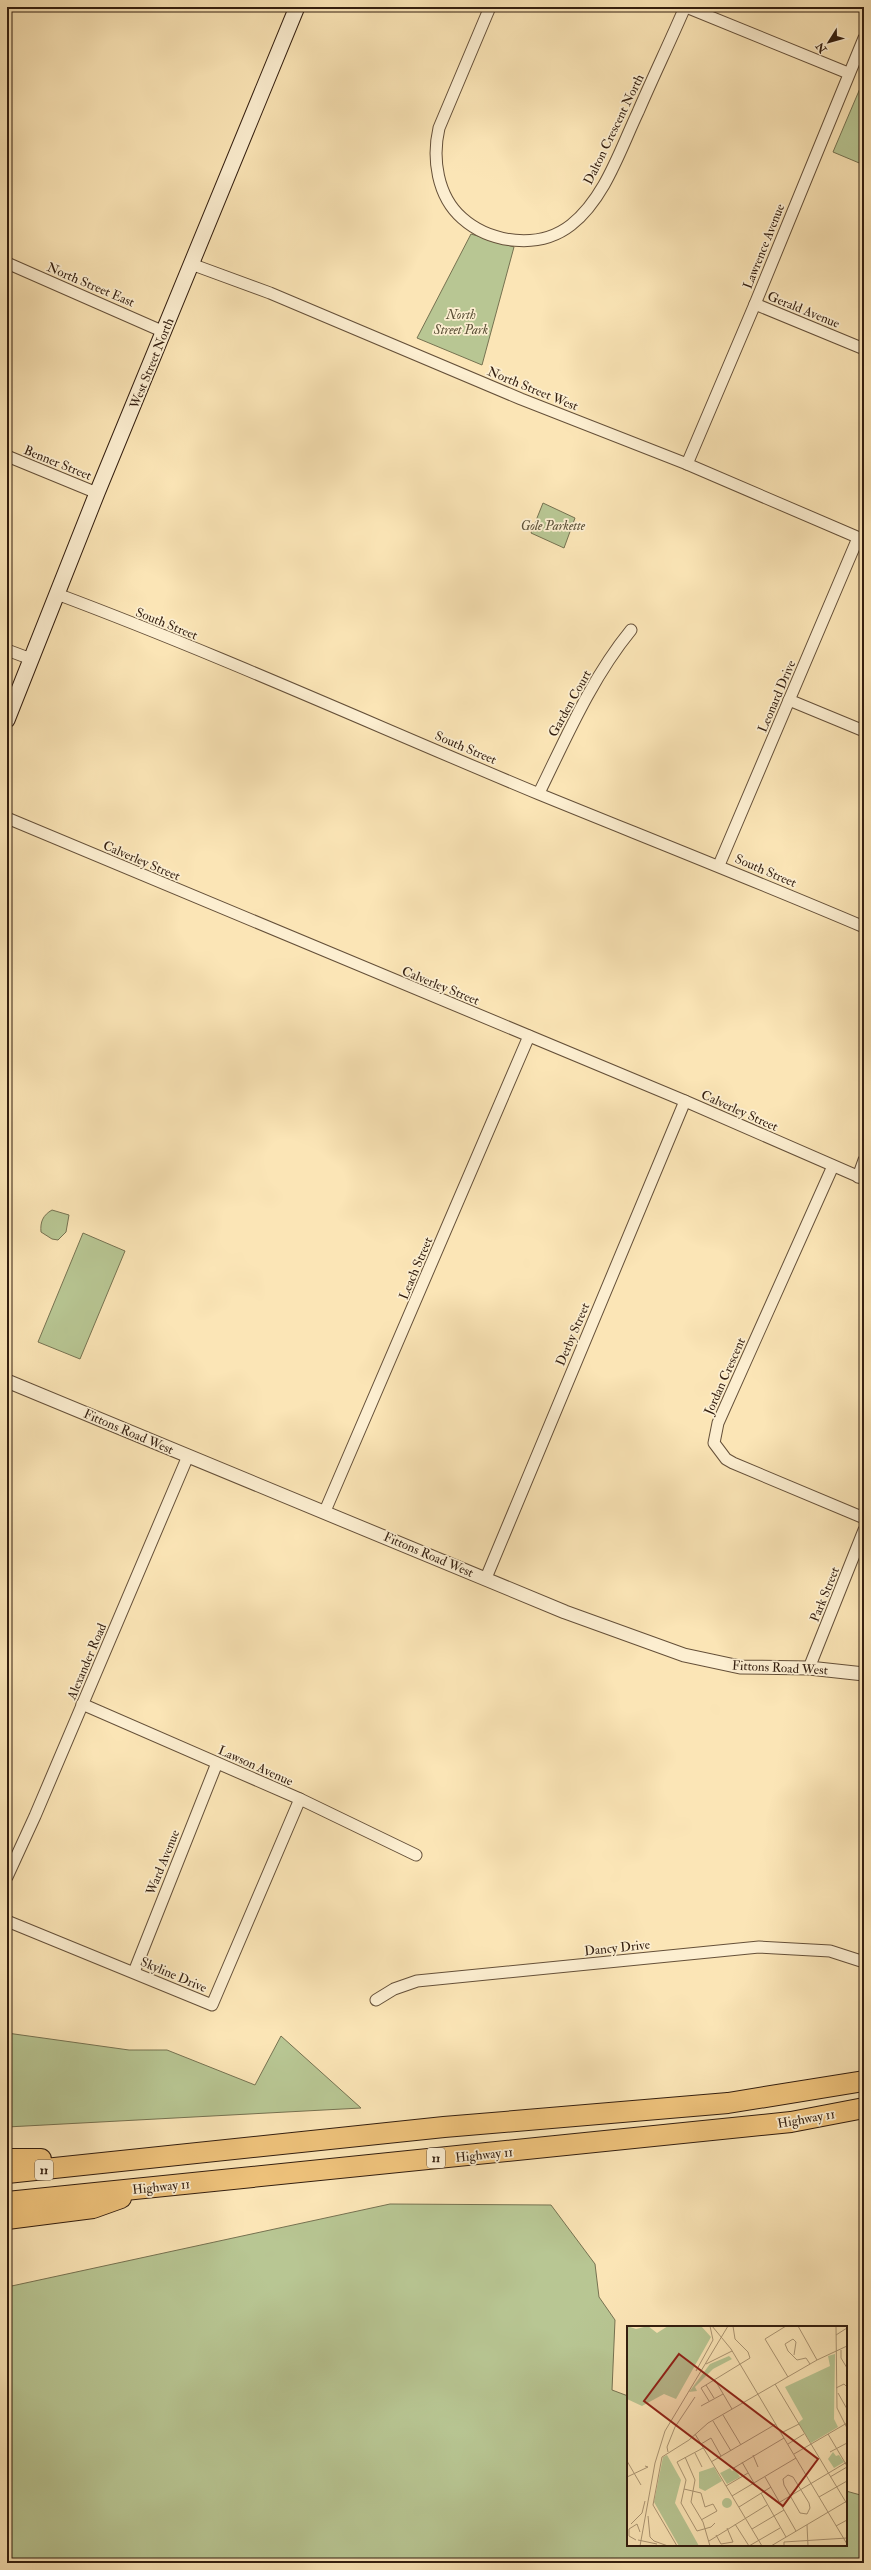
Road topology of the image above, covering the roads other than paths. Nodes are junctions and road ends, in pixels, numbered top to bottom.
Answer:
1 (297, 7) edge
2 (490, 7) edge
3 (685, 7) edge
4 (864, 38) edge
5 (848, 73) junction
6 (7, 263) edge
7 (191, 264) junction
8 (755, 304) junction
9 (164, 332) junction
10 (864, 349) edge
11 (7, 456) edge
12 (686, 464) junction
13 (97, 493) junction
14 (861, 539) edge
15 (57, 594) junction
16 (631, 630) dead end
17 (7, 650) edge
18 (31, 659) junction
19 (789, 700) junction
20 (7, 720) edge
21 (864, 731) edge
22 (538, 793) junction
23 (7, 818) edge
24 (719, 865) junction
25 (864, 927) edge
26 (529, 1036) junction
27 (685, 1101) junction
28 (864, 1160) edge
29 (833, 1166) junction
30 (861, 1178) edge
31 (7, 1381) edge
32 (188, 1456) junction
33 (325, 1511) junction
34 (864, 1518) edge
35 (864, 1530) edge
36 (486, 1578) junction
37 (809, 1668) junction
38 (864, 1674) edge
39 (82, 1704) junction
40 (217, 1763) junction
41 (300, 1799) junction
42 (416, 1855) dead end
43 (7, 1877) edge
44 (7, 1921) edge
45 (864, 1962) edge
46 (134, 1972) junction
47 (376, 2000) dead end
48 (864, 2081) edge
49 (864, 2108) edge
50 (7, 2159) edge
51 (82, 2167) junction
52 (7, 2174) edge
53 (150, 2188) junction
54 (7, 2202) edge
55 (7, 2219) edge

1 - 7 main road, West Street North
2 - 3 street, Dalton Crescent North
3 - 5 street
4 - 5 street, Lawrence Avenue
5 - 8 street, Lawrence Avenue
6 - 9 street, North Street East
7 - 9 main road, West Street North
7 - 12 street, North Street West
8 - 10 street, Gerald Avenue
8 - 12 street, Lawrence Avenue
9 - 13 main road, West Street North
11 - 13 street, Benner Street
12 - 14 street, North Street West
13 - 15 main road, West Street North
14 - 19 street, Leonard Drive
15 - 18 main road, West Street North
15 - 22 street, South Street
16 - 22 street, Garden Court
17 - 18 street
18 - 20 main road, West Street North
19 - 21 street
19 - 24 street, Leonard Drive
22 - 24 street, South Street
23 - 26 street, Calverley Street
24 - 25 street, South Street
26 - 27 street, Calverley Street
26 - 33 street, Leach Street
27 - 29 street, Calverley Street
27 - 36 street, Derby Street
28 - 30 street
29 - 30 street, Calverley Street
29 - 34 street, Jordan Crescent
31 - 32 street, Fittons Road West
32 - 33 street, Fittons Road West
32 - 39 street, Alexander Road
33 - 36 street, Fittons Road West
35 - 37 street, Park Street
36 - 37 street, Fittons Road West
37 - 38 street, Fittons Road West
39 - 40 street, Lawson Avenue
39 - 43 street, Alexander Road
40 - 41 street, Lawson Avenue
40 - 46 street, Ward Avenue
41 - 42 street, Lawson Avenue
41 - 46 street, Skyline Drive
44 - 46 street, Skyline Drive
45 - 47 street, Dancy Drive
48 - 51 highway, Highway 11 / 11
49 - 53 highway, Highway 11 / 11
50 - 51 highway
51 - 52 highway, Highway 11 / 11
53 - 54 highway, Highway 11 / 11
53 - 55 highway

